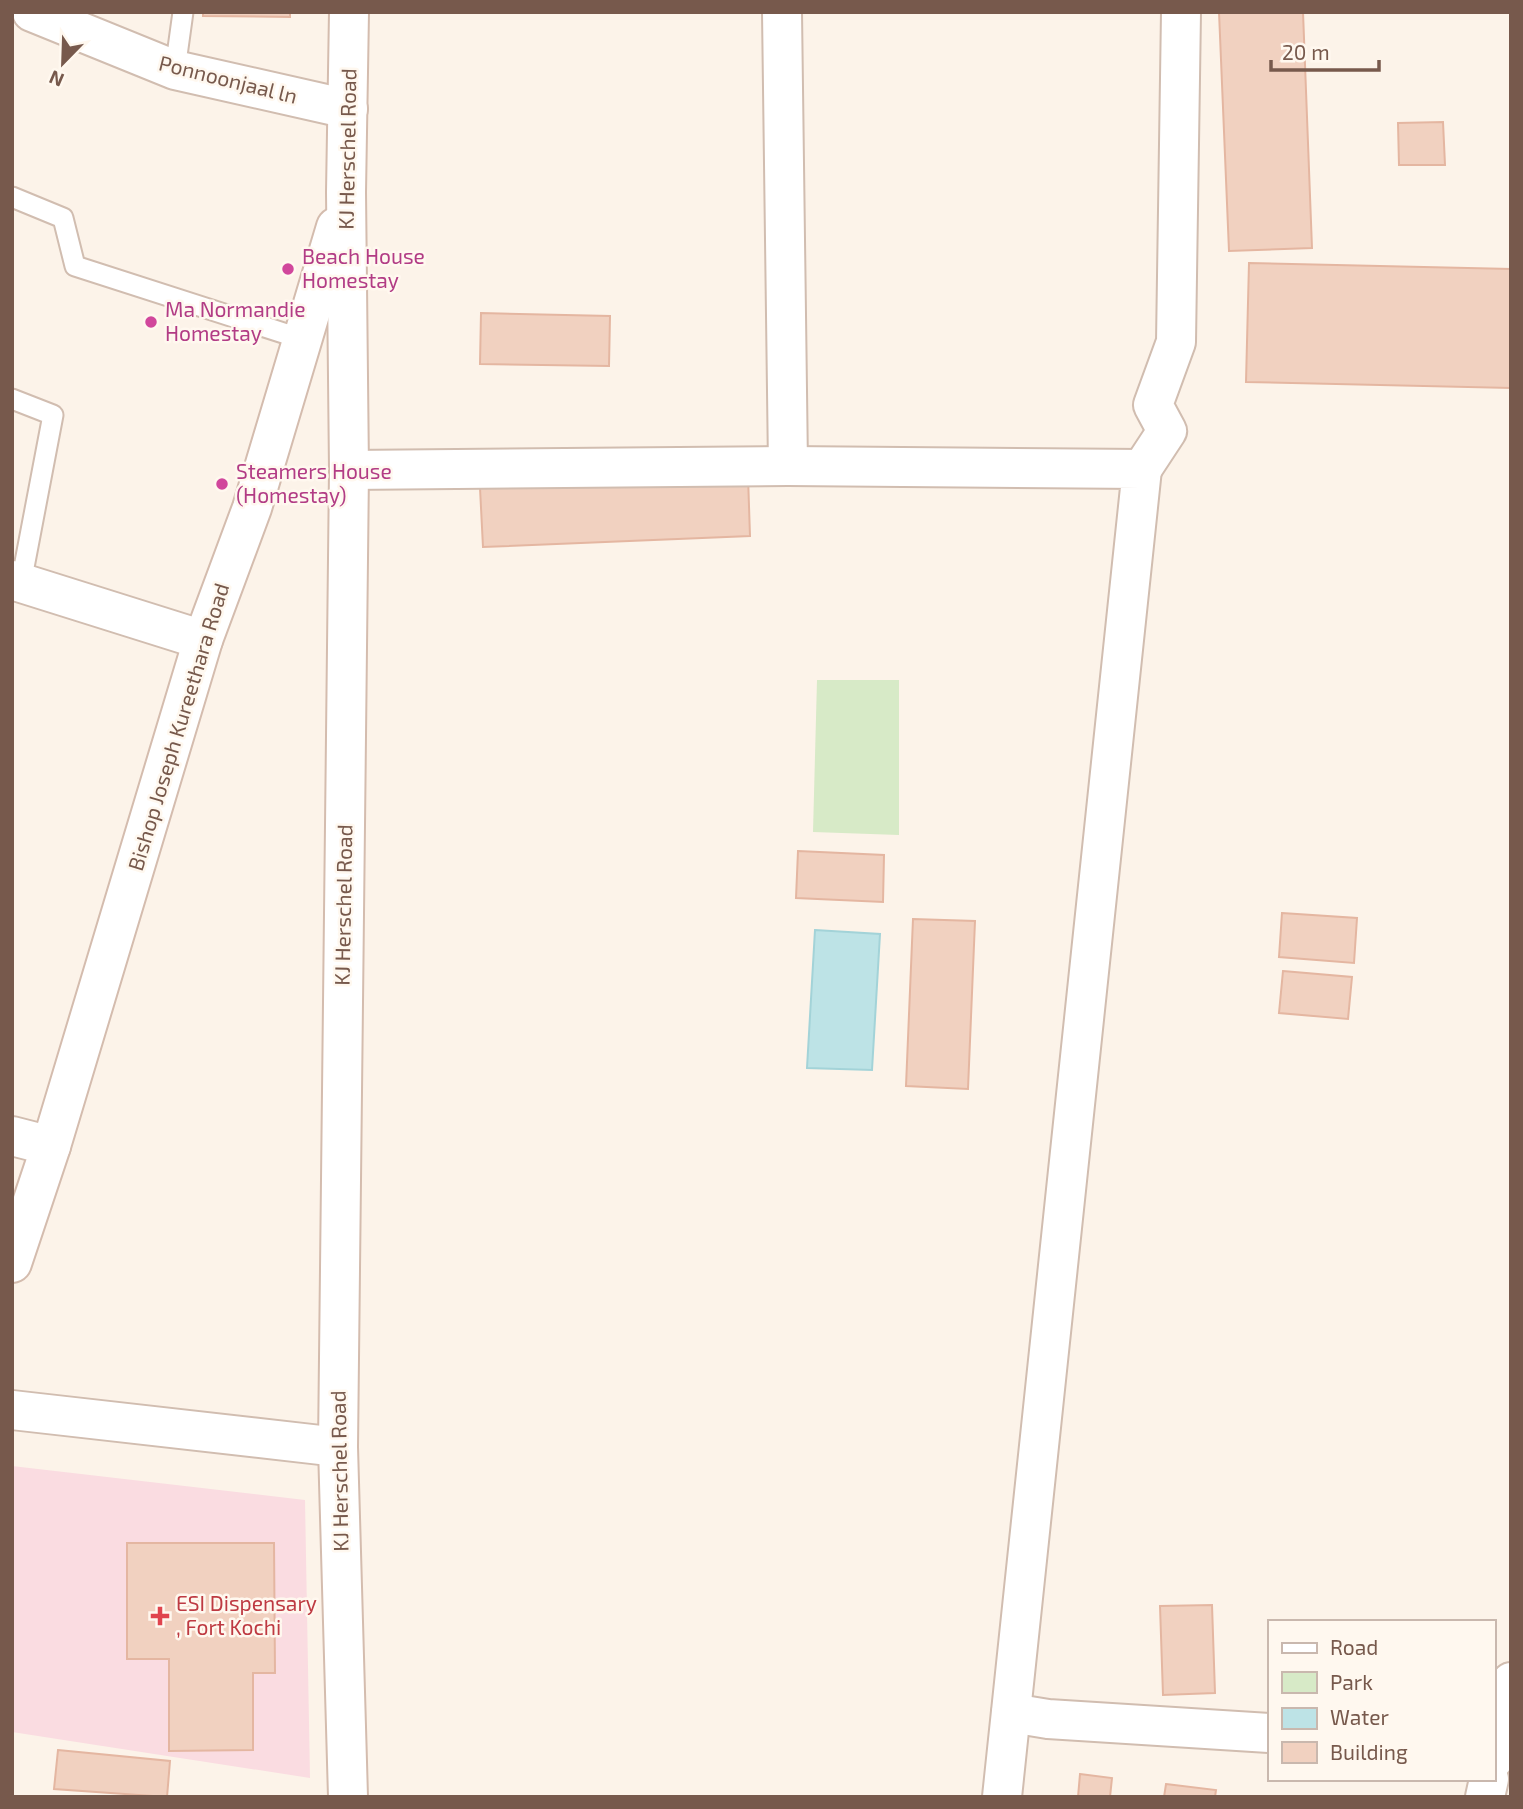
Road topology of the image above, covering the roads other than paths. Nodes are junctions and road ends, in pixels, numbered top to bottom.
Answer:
1 (32, 12) edge
2 (183, 12) edge
3 (349, 12) edge
4 (782, 12) edge
5 (1181, 12) edge
6 (175, 69) junction
7 (348, 108) junction
8 (346, 192) junction
9 (12, 197) edge
10 (302, 340) junction
11 (12, 399) edge
12 (788, 466) junction
13 (1142, 469) junction
14 (349, 470) junction
15 (17, 582) edge
16 (203, 640) junction
17 (12, 1136) edge
18 (51, 1146) junction
19 (12, 1264) edge
20 (12, 1410) edge
21 (338, 1447) junction
22 (1511, 1682) edge
23 (1011, 1713) junction
24 (1268, 1733) edge
25 (1495, 1751) edge
26 (348, 1797) edge
27 (1002, 1797) edge

1 - 6 street, Ponnoonjaal ln
2 - 6 lane
3 - 7 street, KJ Herschel Road
4 - 12 street
5 - 13 street
6 - 7 street, Ponnoonjaal ln
7 - 8 street, KJ Herschel Road
8 - 10 street, Bishop Joseph Kureethara Road
8 - 14 street, KJ Herschel Road
9 - 10 lane
10 - 16 street, Bishop Joseph Kureethara Road
11 - 15 lane
12 - 13 street
12 - 14 street
13 - 23 street
14 - 21 street, KJ Herschel Road
15 - 16 street
16 - 18 street, Bishop Joseph Kureethara Road
17 - 18 street
18 - 19 street, Bishop Joseph Kureethara Road
20 - 21 street
21 - 26 street, KJ Herschel Road
22 - 25 street
23 - 24 street
23 - 27 street

